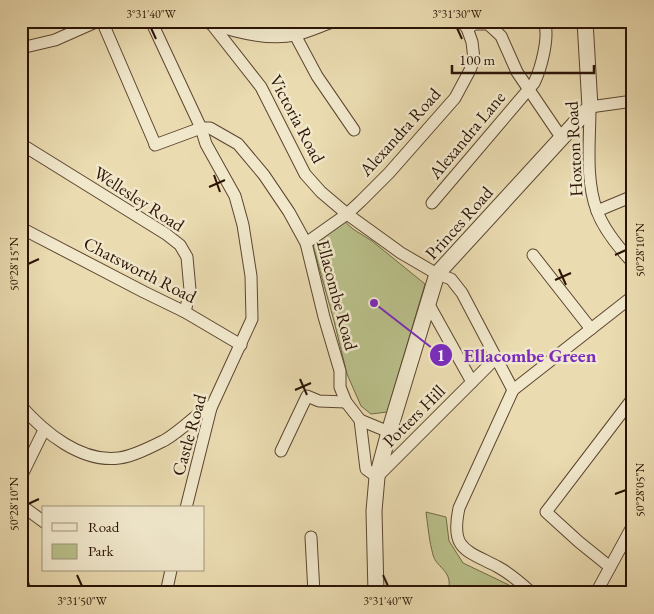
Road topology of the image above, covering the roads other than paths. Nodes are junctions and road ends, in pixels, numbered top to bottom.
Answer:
1 (98, 21) edge
2 (102, 21) edge
3 (151, 21) edge
4 (329, 21) edge
5 (544, 21) edge
6 (585, 21) edge
7 (210, 22) edge
8 (470, 24) edge
9 (294, 34) junction
10 (21, 48) edge
11 (528, 90) junction
12 (633, 101) edge
13 (590, 107) junction
14 (201, 128) junction
15 (354, 130) dead end
16 (561, 137) junction
17 (21, 144) edge
18 (633, 196) edge
19 (432, 203) dead end
20 (597, 211) junction
21 (347, 214) junction
22 (21, 228) edge
23 (306, 243) junction
24 (533, 255) dead end
25 (633, 263) edge
26 (437, 274) junction
27 (633, 296) edge
28 (428, 303) junction
29 (185, 312) junction
30 (591, 329) junction
31 (241, 345) junction
32 (496, 358) junction
33 (472, 382) junction
34 (513, 390) junction
35 (633, 398) edge
36 (346, 402) junction
37 (21, 406) edge
38 (211, 408) junction
39 (360, 420) junction
40 (44, 430) junction
41 (389, 432) junction
42 (281, 451) dead end
43 (21, 477) edge
44 (377, 477) junction
45 (21, 504) edge
46 (186, 506) edge
47 (42, 520) edge
48 (633, 525) edge
49 (311, 537) dead end
50 (610, 567) junction
51 (171, 572) edge
52 (21, 585) edge
53 (166, 591) edge
54 (25, 593) edge
55 (180, 593) edge
56 (314, 593) edge
57 (376, 593) edge
58 (532, 593) edge
59 (596, 593) edge

1 - 10 street
2 - 14 street
3 - 14 street
4 - 9 street
5 - 11 street, Alexandra Lane
6 - 13 street, Hoxton Road
7 - 9 street
7 - 21 street, Victoria Road
8 - 11 street
8 - 21 street, Alexandra Road
9 - 15 street
11 - 16 street
11 - 19 street, Alexandra Lane
12 - 13 street
13 - 16 street, Princes Road
13 - 20 street, Hoxton Road
14 - 23 street, Ellacombe Road
14 - 31 street, Castle Road
16 - 26 street, Princes Road
17 - 29 street, Wellesley Road
18 - 20 street
20 - 25 street, Hoxton Road
21 - 23 street, Alexandra Road
21 - 26 street, Victoria Road
22 - 29 street, Chatsworth Road
23 - 36 street, Ellacombe Road
24 - 30 street
26 - 28 street, Princes Road
26 - 32 street, Victoria Road
27 - 30 street
28 - 33 street
28 - 41 street, Princes Road
29 - 31 street, Chatsworth Road
30 - 34 street
31 - 38 street, Castle Road
32 - 33 street, Potters Hill
32 - 34 street, Victoria Road
33 - 44 street, Potters Hill
34 - 58 street
35 - 50 street
36 - 39 street, Ellacombe Road
36 - 42 street
37 - 40 street
38 - 40 street
38 - 46 street, Castle Road
39 - 41 street, Ellacombe Road
39 - 44 street
40 - 43 street
41 - 44 street, Princes Road
44 - 57 street, Princes Road
45 - 47 street
48 - 50 street
49 - 56 street
50 - 59 street
51 - 53 street
52 - 54 street
53 - 55 street

